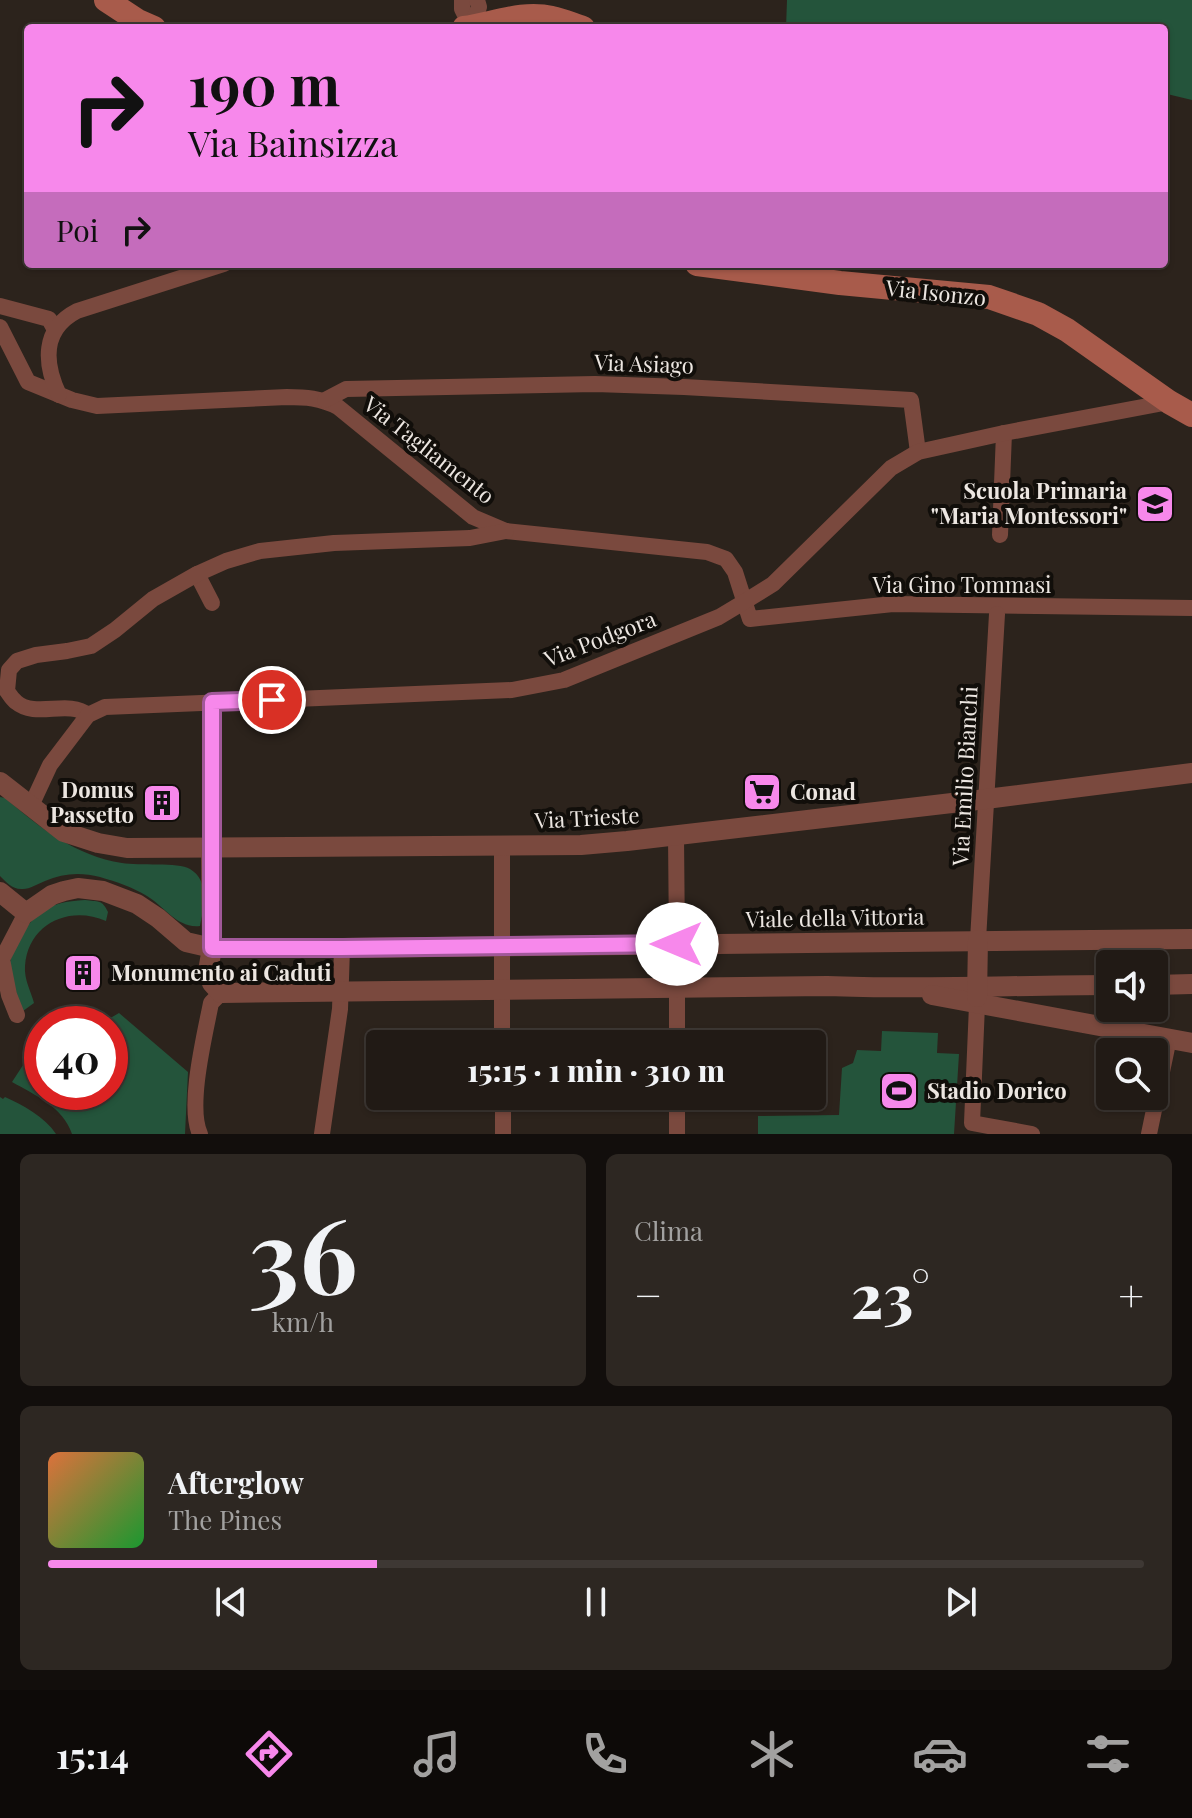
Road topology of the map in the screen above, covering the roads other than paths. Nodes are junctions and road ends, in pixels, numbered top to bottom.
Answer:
1 (106, 0) edge
2 (462, 0) edge
3 (477, 0) edge
4 (145, 24) edge
5 (470, 24) edge
6 (472, 24) edge
7 (483, 24) edge
8 (571, 24) edge
9 (211, 268) edge
10 (727, 268) edge
11 (0, 306) edge
12 (0, 327) edge
13 (54, 328) junction
14 (59, 395) junction
15 (325, 400) junction
16 (1169, 402) junction
17 (1192, 415) edge
18 (1004, 433) junction
19 (918, 452) junction
20 (506, 531) junction
21 (1000, 535) dead end
22 (197, 574) junction
23 (744, 602) junction
24 (212, 603) dead end
25 (1192, 608) edge
26 (997, 614) dead end
27 (212, 702) junction
28 (88, 715) junction
29 (1192, 773) edge
30 (0, 782) edge
31 (986, 799) junction
32 (31, 806) junction
33 (676, 836) junction
34 (502, 845) junction
35 (211, 849) junction
36 (0, 892) edge
37 (26, 913) junction
38 (1192, 939) edge
39 (978, 940) junction
40 (677, 944) junction
41 (502, 946) junction
42 (212, 948) junction
43 (342, 948) junction
44 (1, 958) edge
45 (1192, 984) edge
46 (1168, 985) edge
47 (1096, 986) edge
48 (677, 987) junction
49 (502, 990) junction
50 (342, 991) junction
51 (221, 993) junction
52 (977, 995) junction
53 (17, 1015) dead end
54 (502, 1030) edge
55 (677, 1030) edge
56 (1169, 1038) junction
57 (1192, 1043) edge
58 (503, 1110) edge
59 (677, 1110) edge
60 (200, 1134) edge
61 (322, 1134) edge
62 (503, 1134) edge
63 (677, 1134) edge
64 (1032, 1134) edge
65 (1149, 1134) edge

1 - 4 main road
2 - 5 street
3 - 6 street
7 - 8 main road
9 - 13 street
10 - 16 main road, Via Isonzo
11 - 13 street
12 - 14 street
13 - 14 street
14 - 15 street
15 - 19 street, Via Asiago
15 - 20 street, Via Tagliamento
16 - 17 main road, Via Isonzo
16 - 18 street, Via Podgora
18 - 19 street, Via Podgora
18 - 21 street
19 - 23 street, Via Podgora
20 - 22 street
20 - 23 street, Via Tagliamento
22 - 24 street
22 - 28 street
23 - 25 street, Via Gino Tommasi
23 - 27 street, Via Podgora
26 - 31 street, Via Emilio Bianchi
27 - 28 street, Via Podgora
27 - 35 street
28 - 32 street
29 - 31 street, Via Trieste
30 - 32 street, Via Trieste
31 - 33 street, Via Trieste
31 - 39 street, Via Emilio Bianchi
32 - 35 street, Via Trieste
33 - 34 street, Via Trieste
33 - 40 street
34 - 35 street, Via Trieste
34 - 41 street
35 - 42 street
36 - 37 street
37 - 42 street
37 - 44 street
38 - 39 street, Viale della Vittoria
39 - 40 street, Viale della Vittoria
39 - 52 street
40 - 41 street, Viale della Vittoria
41 - 43 street, Viale della Vittoria
41 - 49 street
42 - 43 street, Viale della Vittoria
42 - 51 street
43 - 50 street
44 - 53 street
45 - 46 street
47 - 52 street
48 - 49 street
48 - 52 street
48 - 55 street
49 - 50 street
49 - 54 street
50 - 51 street
50 - 61 street
51 - 60 street
52 - 56 street
52 - 64 street
56 - 57 street
56 - 65 street
58 - 62 street
59 - 63 street

